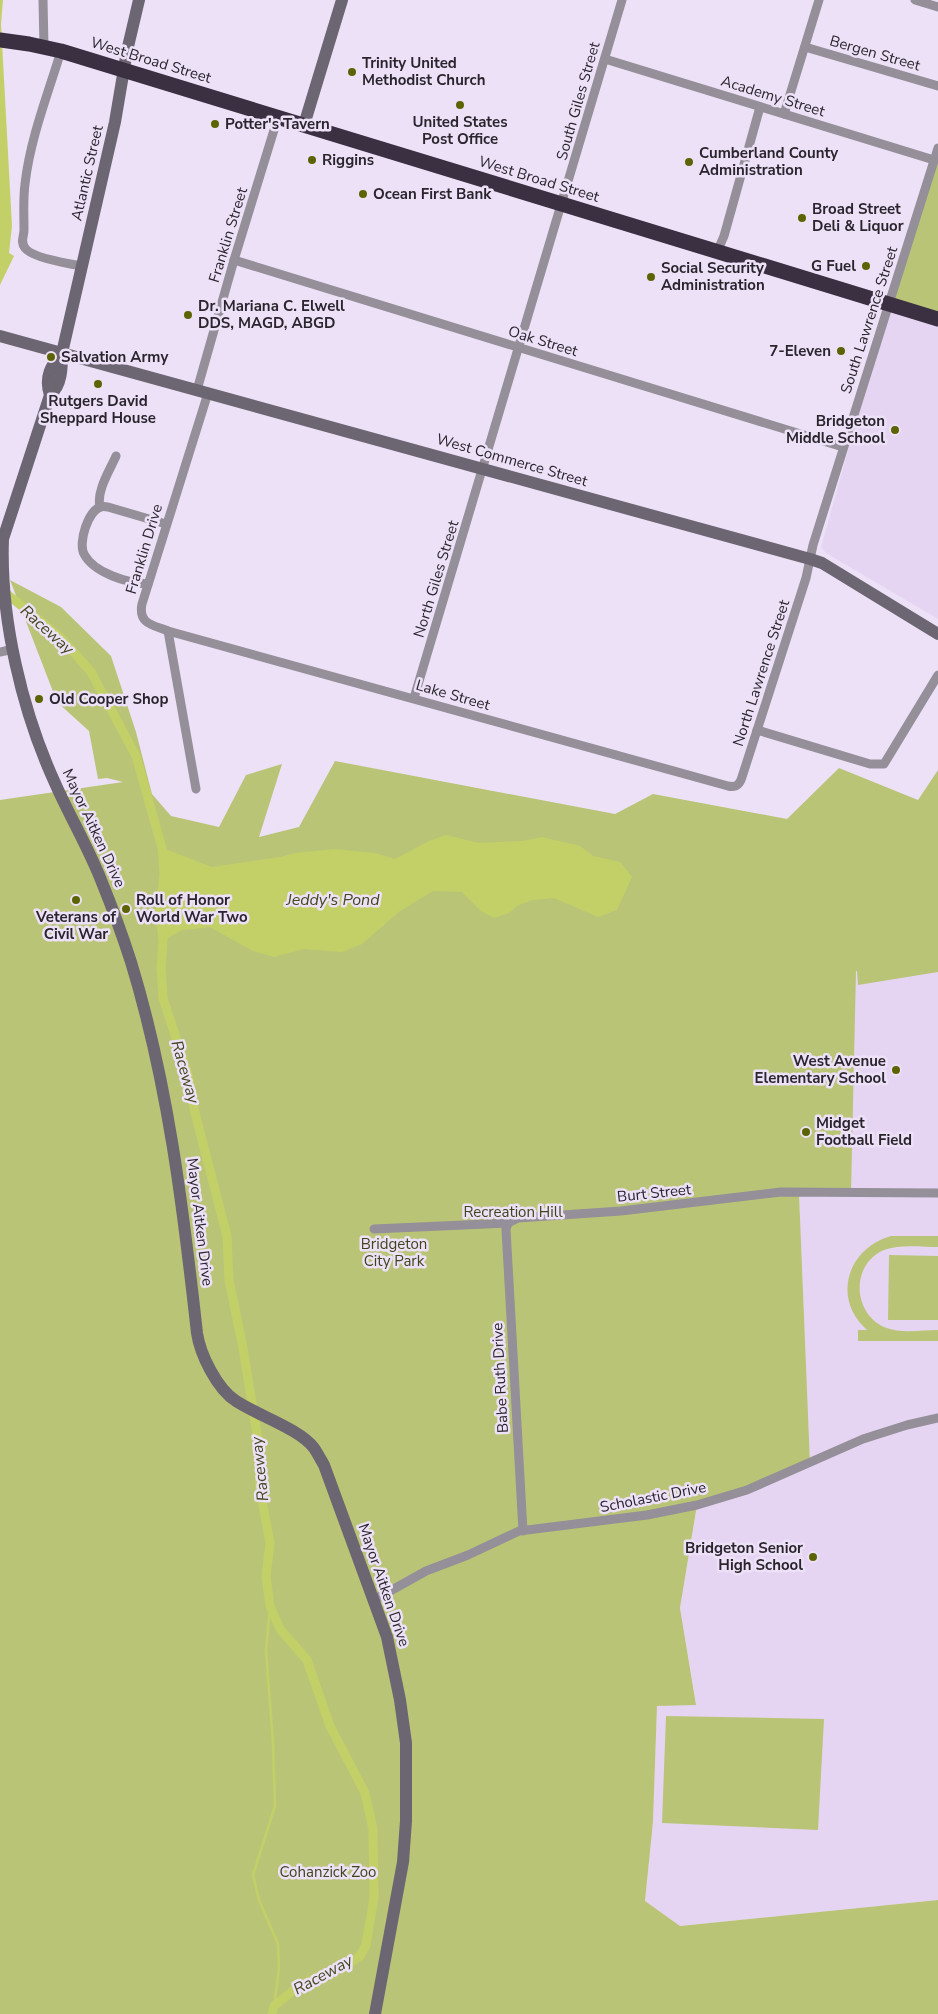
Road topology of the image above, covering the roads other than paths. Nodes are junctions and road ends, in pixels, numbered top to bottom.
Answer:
1 (42, 0) edge
2 (139, 0) edge
3 (342, 0) edge
4 (622, 0) edge
5 (820, 0) edge
6 (915, 0) edge
7 (938, 7) edge
8 (7, 41) edge
9 (44, 46) junction
10 (805, 47) junction
11 (61, 51) junction
12 (605, 59) junction
13 (124, 70) junction
14 (938, 86) edge
15 (760, 106) junction
16 (784, 114) junction
17 (278, 117) junction
18 (304, 125) junction
19 (938, 148) edge
20 (934, 160) junction
21 (562, 204) junction
22 (717, 252) junction
23 (234, 260) junction
24 (82, 266) junction
25 (889, 304) junction
26 (938, 320) edge
27 (0, 336) edge
28 (519, 348) junction
29 (62, 353) junction
30 (202, 391) junction
31 (843, 447) junction
32 (116, 456) dead end
33 (483, 468) junction
34 (100, 507) junction
35 (166, 524) junction
36 (810, 559) junction
37 (1, 582) edge
38 (148, 584) junction
39 (168, 630) junction
40 (938, 634) edge
41 (5, 651) edge
42 (938, 675) edge
43 (414, 698) junction
44 (758, 730) junction
45 (730, 786) joint
46 (196, 789) dead end
47 (938, 1193) edge
48 (508, 1223) junction
49 (374, 1230) dead end
50 (938, 1418) edge
51 (523, 1531) junction
52 (374, 1600) junction
53 (375, 2014) edge

1 - 9 street
2 - 13 street, Atlantic Street
3 - 18 street
4 - 12 street, South Giles Street
5 - 10 street
6 - 7 street
8 - 9 highway, West Broad Street
9 - 11 highway, West Broad Street
10 - 14 street, Bergen Street
10 - 16 street
11 - 13 highway, West Broad Street
11 - 24 street
12 - 15 street, Academy Street
12 - 21 street, South Giles Street
13 - 17 highway, West Broad Street
13 - 24 street, Atlantic Street
15 - 16 street, Academy Street
15 - 22 street
16 - 20 street, Academy Street
17 - 18 highway, West Broad Street
17 - 23 street, Franklin Street
18 - 21 highway, West Broad Street
19 - 20 street, South Lawrence Street
20 - 25 street, South Lawrence Street
21 - 22 highway, West Broad Street
21 - 28 street, South Giles Street
22 - 25 highway, West Broad Street
23 - 28 street, Oak Street
23 - 30 street, Franklin Street
24 - 29 street, Atlantic Street
25 - 26 highway, West Broad Street
25 - 31 street, South Lawrence Street
27 - 29 street, West Commerce Street
28 - 31 street, Oak Street
28 - 33 street, South Giles Street
29 - 30 street, West Commerce Street
29 - 37 street, Mayor Aitken Drive
30 - 33 street, West Commerce Street
30 - 35 street, Franklin Drive
31 - 36 street, South Lawrence Street
32 - 34 street
33 - 36 street, West Commerce Street
33 - 43 street, North Giles Street
34 - 35 street
34 - 38 street
35 - 38 street, Franklin Drive
36 - 40 street, West Commerce Street
36 - 44 street, North Lawrence Street
37 - 41 street, Mayor Aitken Drive
38 - 39 street, Franklin Drive
39 - 43 street, Lake Street
39 - 46 street
41 - 52 street, Mayor Aitken Drive
42 - 44 street
43 - 45 street, Lake Street
44 - 45 street, North Lawrence Street
47 - 48 street, Burt Street
48 - 49 street, Burt Street
48 - 51 street, Babe Ruth Drive
50 - 51 street, Scholastic Drive
51 - 52 street, Scholastic Drive
52 - 53 street, Mayor Aitken Drive

